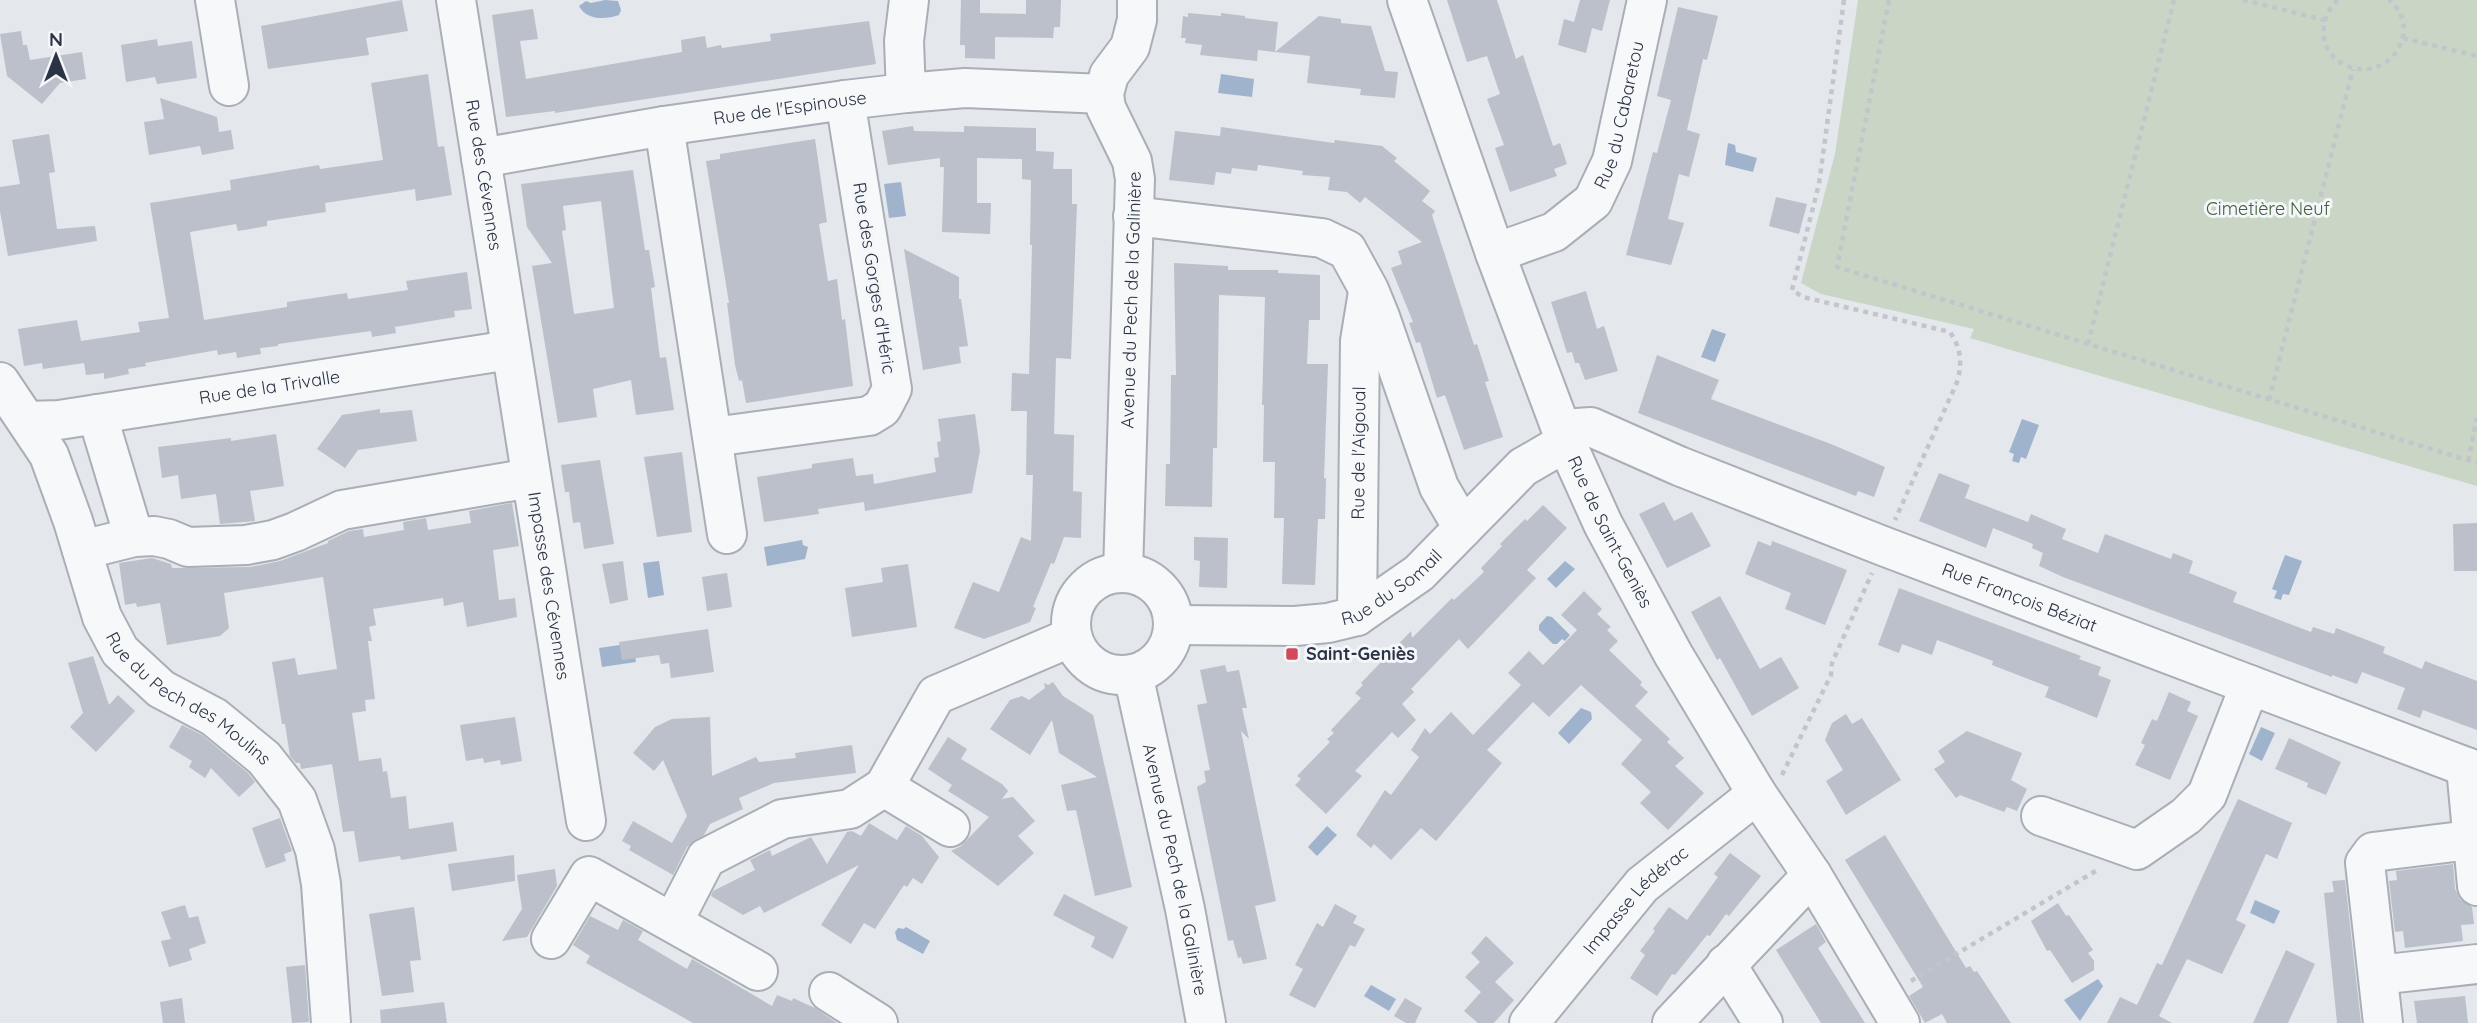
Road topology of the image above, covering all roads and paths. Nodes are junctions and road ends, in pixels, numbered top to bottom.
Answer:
1 (215, 0) edge
2 (456, 0) edge
3 (909, 0) edge
4 (1137, 0) edge
5 (1407, 0) edge
6 (1647, 0) edge
7 (1844, 0) edge
8 (1889, 0) edge
9 (2174, 0) edge
10 (2243, 0) edge
11 (2338, 0) edge
12 (2389, 0) edge
13 (2325, 20) junction
14 (2403, 38) junction
15 (2477, 56) edge
16 (2353, 69) junction
17 (229, 86) dead end
18 (906, 93) junction
19 (1104, 94) junction
20 (845, 100) junction
21 (664, 127) junction
22 (481, 158) junction
23 (1133, 216) junction
24 (1495, 253) junction
25 (1369, 290) junction
26 (2088, 344) junction
27 (510, 350) junction
28 (0, 382) edge
29 (2269, 400) junction
30 (97, 414) junction
31 (2477, 418) edge
32 (27, 421) junction
33 (713, 438) junction
34 (1564, 438) junction
35 (2468, 461) junction
36 (2477, 463) edge
37 (1679, 466) junction
38 (1581, 476) junction
39 (531, 478) junction
40 (1463, 528) junction
41 (727, 534) dead end
42 (134, 537) junction
43 (1884, 546) junction
44 (82, 550) junction
45 (1123, 573) junction
46 (1357, 616) junction
47 (1173, 625) junction
48 (1072, 638) junction
49 (1133, 674) junction
50 (2250, 685) junction
51 (2471, 769) edge
52 (884, 787) junction
53 (1760, 799) junction
54 (2041, 816) dead end
55 (586, 821) dead end
56 (950, 827) dead end
57 (2475, 839) edge
58 (2137, 850) junction
59 (1812, 875) junction
60 (2477, 886) edge
61 (673, 922) junction
62 (551, 939) dead end
63 (1726, 964) junction
64 (2477, 964) edge
65 (758, 971) dead end
66 (2378, 975) junction
67 (829, 992) dead end
68 (1892, 1010) edge
69 (331, 1023) edge
70 (878, 1023) edge
71 (1206, 1023) edge
72 (1528, 1023) edge
73 (1672, 1023) edge
74 (1763, 1023) edge
75 (2383, 1023) edge

1 - 17 street
2 - 22 street, Rue des Cévennes
3 - 18 street
4 - 19 street
5 - 24 street, Rue de Saint-Geniès
6 - 24 street, Rue du Cabaretou
7 - 43 path
8 - 26 path
9 - 26 path
10 - 13 path
11 - 13 path
12 - 14 path
13 - 16 path
14 - 15 path
14 - 16 path
16 - 29 path
18 - 19 street, Rue de l'Espinouse
18 - 20 street, Rue de l'Espinouse
19 - 23 street, Avenue du Pech de la Galinière
20 - 21 street, Rue de l'Espinouse
20 - 33 street, Rue des Gorges d'Héric
21 - 22 street, Rue de l'Espinouse
21 - 33 street
22 - 27 street, Rue des Cévennes
23 - 25 street
23 - 45 street, Avenue du Pech de la Galinière
24 - 34 street, Rue de Saint-Geniès
25 - 40 street
25 - 46 street, Rue de l'Aigoual
26 - 29 path
27 - 30 street, Rue de la Trivalle
27 - 39 street, Impasse des Cévennes
28 - 32 street, Rue du Pech des Moulins
29 - 35 path
30 - 32 street, Rue de la Trivalle
30 - 42 street
31 - 35 path
32 - 44 street, Rue du Pech des Moulins
33 - 41 street
34 - 37 street, Rue François Béziat
34 - 38 street, Rue de Saint-Geniès
34 - 40 street, Rue du Somail
35 - 36 path
37 - 38 street
37 - 43 street, Rue François Béziat
38 - 53 street, Rue de Saint-Geniès
39 - 42 street
39 - 55 street, Impasse des Cévennes
40 - 46 street, Rue du Somail
42 - 44 street
43 - 50 street, Rue François Béziat
43 - 53 path
44 - 69 street, Rue du Pech des Moulins
45 - 47 street
45 - 48 street
46 - 47 street, Rue du Somail
47 - 49 street
48 - 49 street
48 - 52 street
49 - 71 street, Avenue du Pech de la Galinière
50 - 51 street, Rue François Béziat
50 - 58 street
51 - 57 street
52 - 56 street
52 - 61 street
53 - 59 street, Rue de Saint-Geniès
53 - 72 street, Impasse Lédérac
54 - 58 street
57 - 60 street
57 - 66 street
58 - 68 path
59 - 63 street
59 - 68 street, Rue de Saint-Geniès
61 - 62 street
61 - 65 street
63 - 73 street
63 - 74 street
64 - 66 street
66 - 75 street
67 - 70 street

